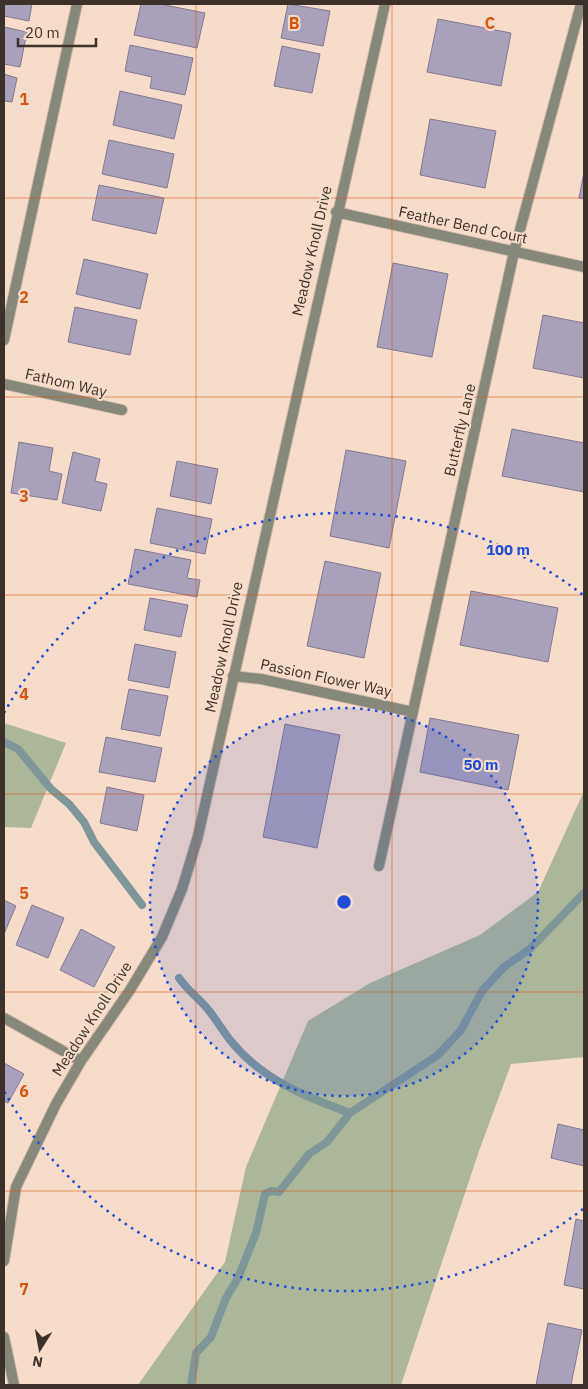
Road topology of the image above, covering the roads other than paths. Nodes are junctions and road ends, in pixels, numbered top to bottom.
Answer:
1 (77, 4) edge
2 (385, 4) edge
3 (581, 4) edge
4 (336, 212) junction
5 (514, 252) junction
6 (584, 267) edge
7 (4, 340) edge
8 (4, 384) edge
9 (122, 410) dead end
10 (233, 676) junction
11 (413, 712) junction
12 (379, 866) dead end
13 (4, 1018) edge
14 (81, 1061) junction
15 (4, 1261) edge
16 (4, 1337) edge
17 (14, 1385) edge

1 - 7 street
2 - 4 street, Meadow Knoll Drive
3 - 5 street, Butterfly Lane
4 - 5 street, Feather Bend Court
4 - 10 street, Meadow Knoll Drive
5 - 6 street, Feather Bend Court
5 - 11 street, Butterfly Lane
8 - 9 street, Fathom Way
10 - 11 street, Passion Flower Way
10 - 14 street, Meadow Knoll Drive
11 - 12 street, Butterfly Lane
13 - 14 street
14 - 15 street, Meadow Knoll Drive
16 - 17 street

